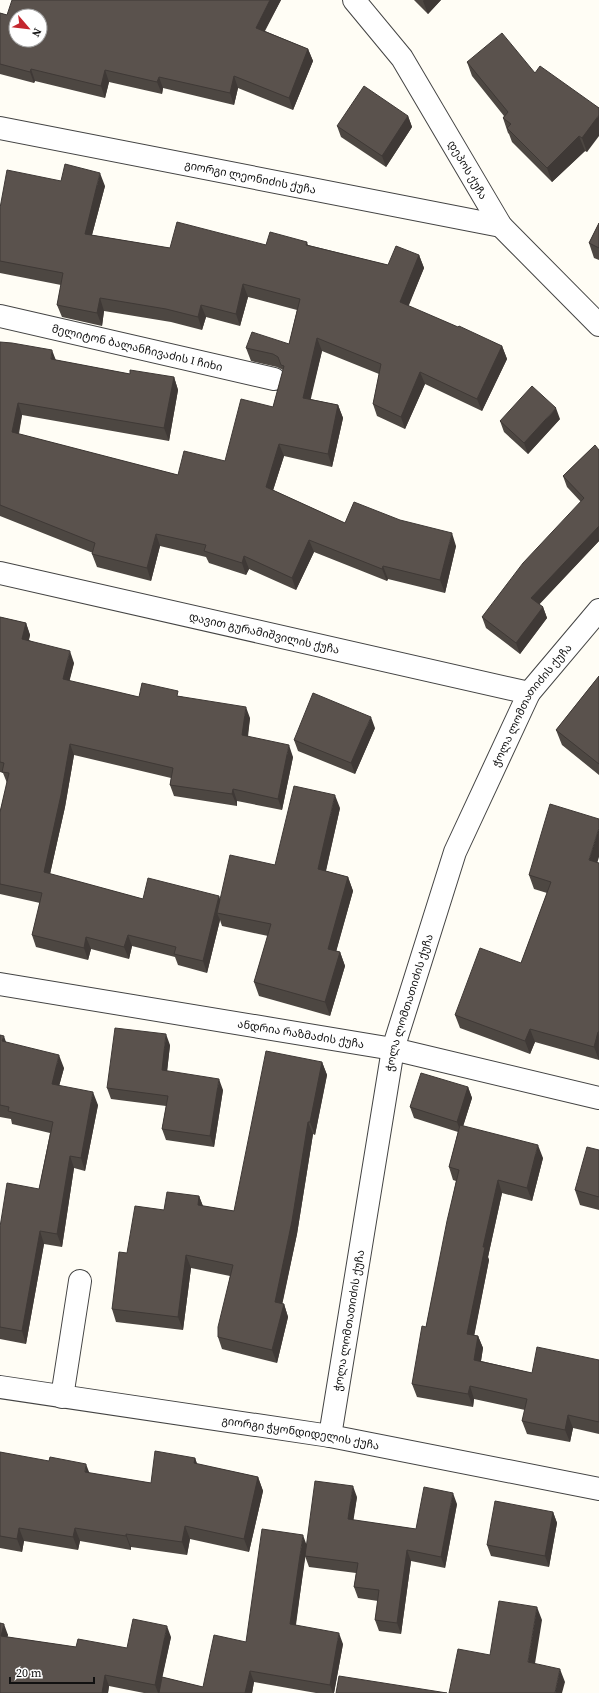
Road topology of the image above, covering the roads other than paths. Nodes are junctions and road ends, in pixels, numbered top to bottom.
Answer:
1 (354, 0) edge
2 (0, 128) edge
3 (501, 226) junction
4 (0, 316) edge
5 (599, 325) edge
6 (274, 379) dead end
7 (0, 573) edge
8 (599, 610) edge
9 (529, 693) junction
10 (0, 984) edge
11 (393, 1049) junction
12 (599, 1098) edge
13 (80, 1281) dead end
14 (0, 1387) edge
15 (62, 1396) junction
16 (330, 1436) junction
17 (599, 1489) edge

1 - 3 street, დეპოს ქუჩა
2 - 3 street, გიორგი ლეონიძის ქუჩა
3 - 5 street, დეპოს ქუჩა
4 - 6 street, მელიტონ ბალანჩივაძის I ჩიხი
7 - 9 street, დავით გურამიშვილის ქუჩა
8 - 9 street, ჭოლა ლომთათიძის ქუჩა
9 - 11 street, ჭოლა ლომთათიძის ქუჩა
10 - 11 street, ანდრია რაზმაძის ქუჩა
11 - 12 street, ანდრია რაზმაძის ქუჩა
11 - 16 street, ჭოლა ლომთათიძის ქუჩა
13 - 15 street
14 - 15 street, გიორგი ჭყონდიდელის ქუჩა
15 - 16 street, გიორგი ჭყონდიდელის ქუჩა
16 - 17 street, გიორგი ჭყონდიდელის ქუჩა

